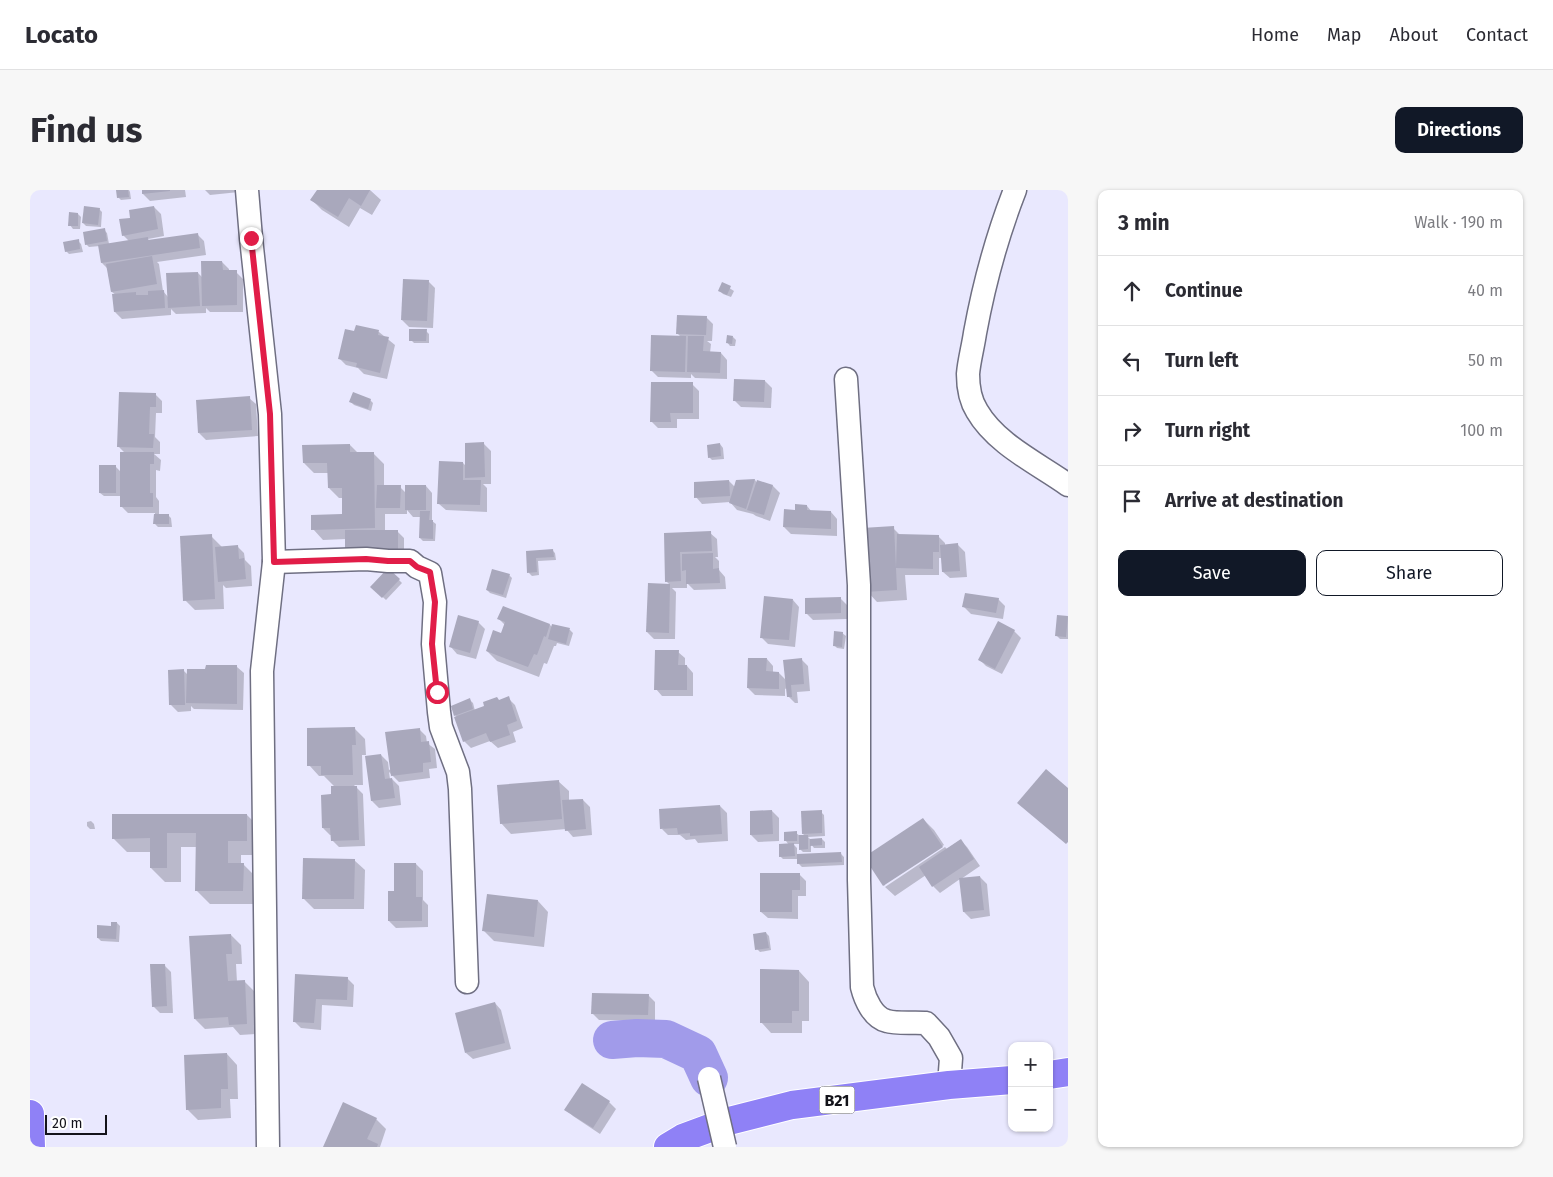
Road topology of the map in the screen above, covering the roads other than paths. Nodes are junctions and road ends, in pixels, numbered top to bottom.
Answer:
1 (247, 190) edge
2 (1015, 190) edge
3 (846, 379) dead end
4 (1068, 485) edge
5 (274, 562) junction
6 (468, 982) dead end
7 (1068, 1072) edge
8 (1053, 1074) edge
9 (710, 1078) dead end
10 (1008, 1080) edge
11 (948, 1085) junction
12 (30, 1114) edge
13 (30, 1147) edge
14 (268, 1147) edge
15 (668, 1147) edge
16 (726, 1147) edge

1 - 5 street
2 - 4 street
3 - 11 street
5 - 6 street
5 - 14 street
7 - 8 highway
9 - 16 street, bridge
10 - 11 highway, B21
11 - 15 highway, B21
12 - 13 highway

